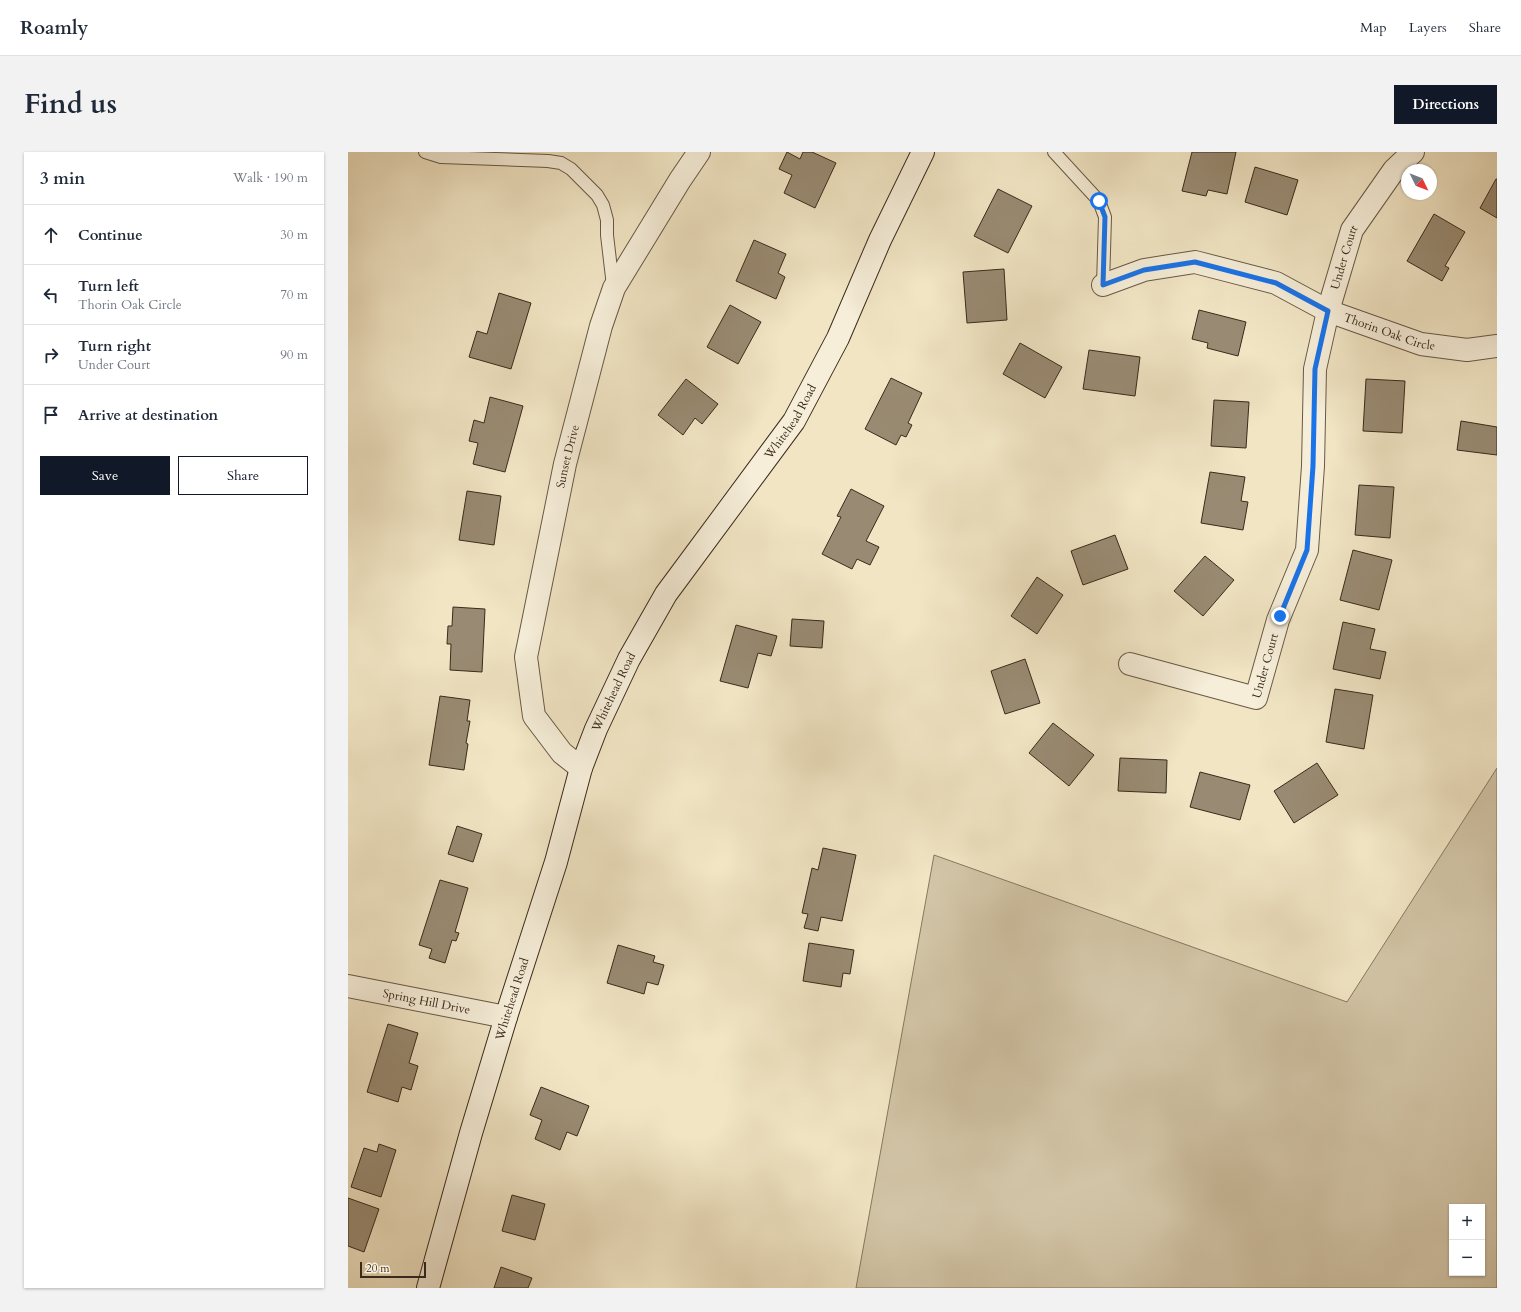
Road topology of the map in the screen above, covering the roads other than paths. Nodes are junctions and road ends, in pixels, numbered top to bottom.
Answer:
1 (425, 152) edge
2 (699, 152) edge
3 (924, 152) edge
4 (1054, 152) edge
5 (1413, 152) edge
6 (1103, 285) joint
7 (614, 288) junction
8 (1328, 311) junction
9 (1497, 346) edge
10 (1130, 664) dead end
11 (581, 768) junction
12 (348, 986) edge
13 (506, 1017) junction
14 (428, 1288) edge

1 - 7 lane
2 - 7 street, Sunset Drive
3 - 11 street, Whitehead Road
4 - 6 lane
5 - 8 street, Under Court
6 - 8 street, Thorin Oak Circle
7 - 11 street, Sunset Drive
8 - 9 street, Thorin Oak Circle
8 - 10 street, Under Court
11 - 13 street, Whitehead Road
12 - 13 street, Spring Hill Drive
13 - 14 street, Whitehead Road

